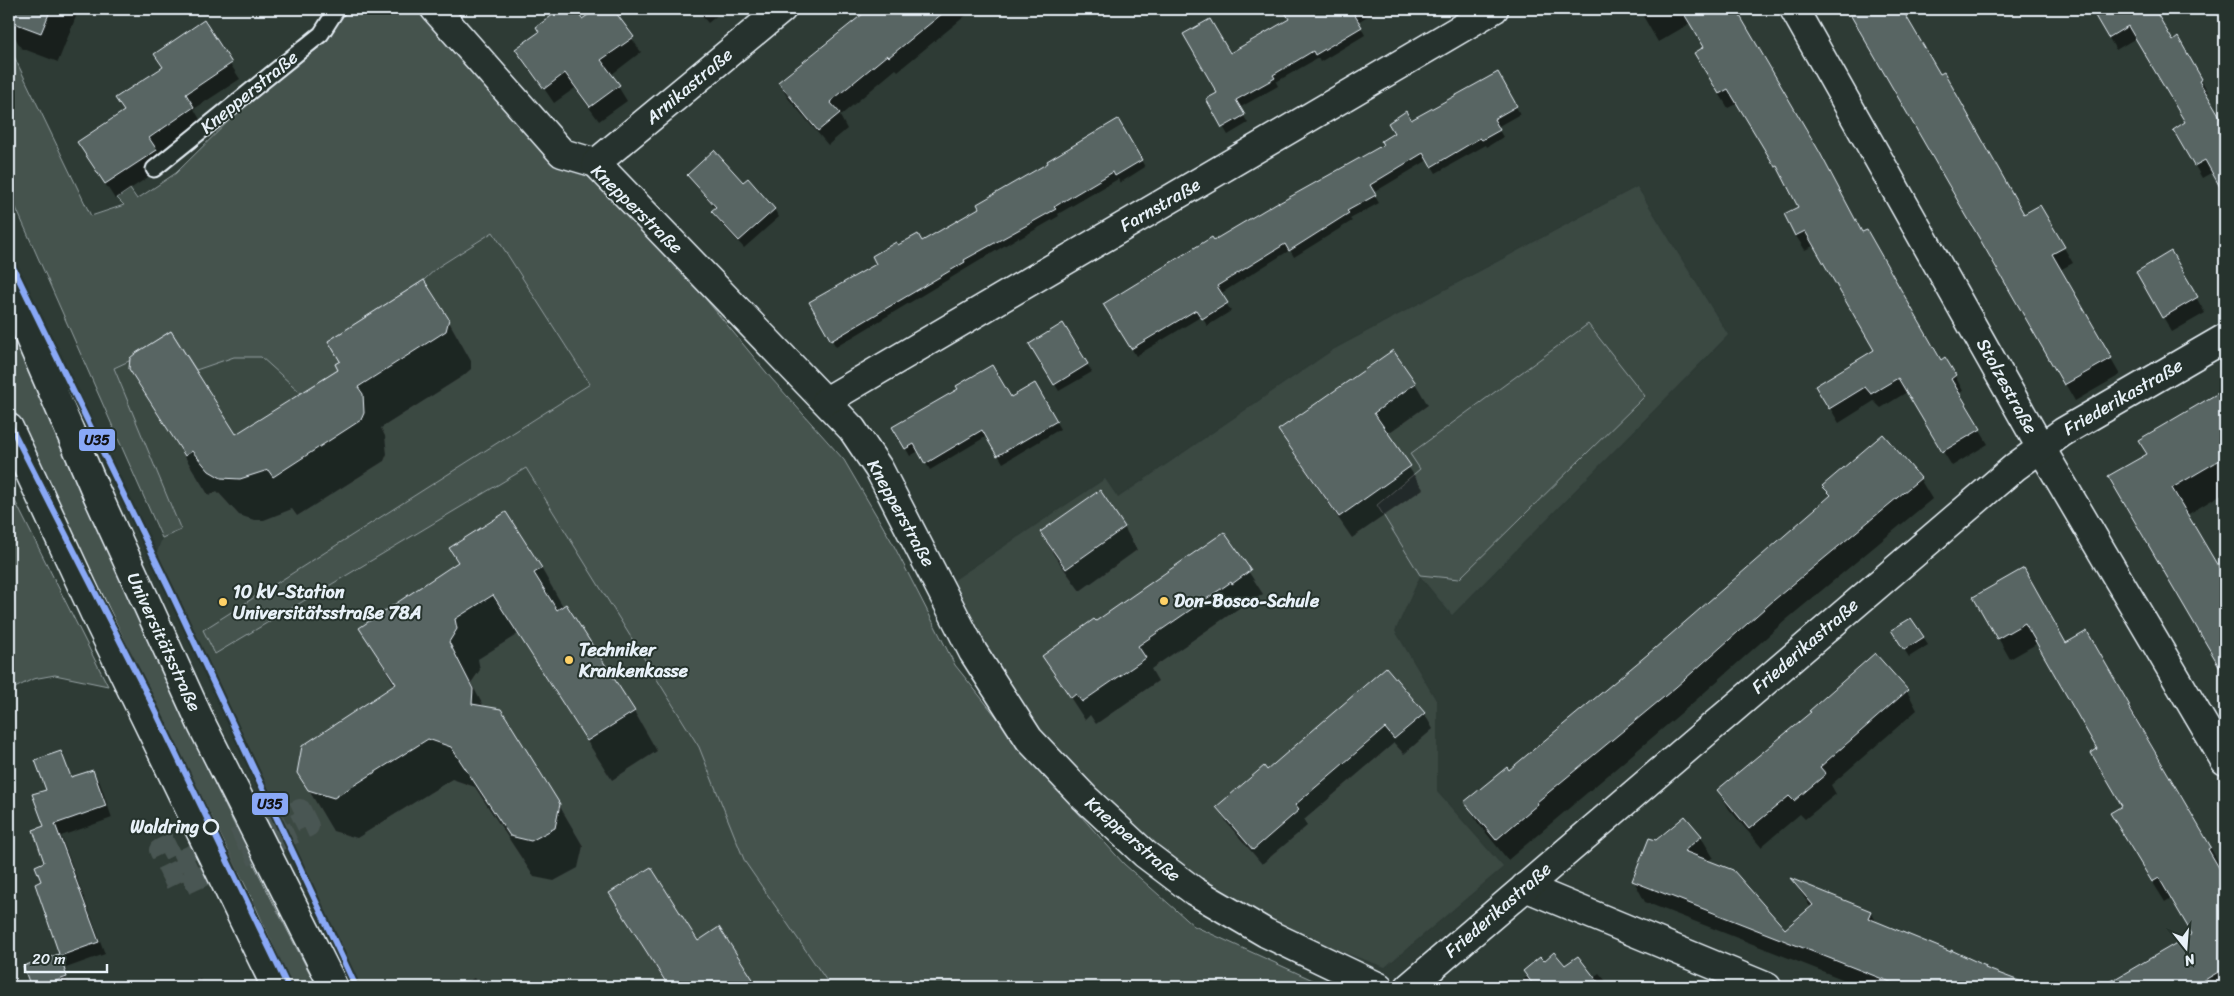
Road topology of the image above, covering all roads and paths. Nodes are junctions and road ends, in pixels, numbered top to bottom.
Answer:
1 (338, 9) edge
2 (435, 9) edge
3 (782, 9) edge
4 (1494, 9) edge
5 (1794, 9) edge
6 (596, 163) junction
7 (154, 169) dead end
8 (9, 290) edge
9 (2225, 338) edge
10 (826, 401) junction
11 (9, 428) edge
12 (2041, 448) junction
13 (2225, 761) edge
14 (1525, 887) junction
15 (276, 987) edge
16 (334, 987) edge
17 (1379, 987) edge
18 (1409, 987) edge
19 (1767, 987) edge

1 - 7 lane, Knepperstraße
2 - 6 street, Knepperstraße
3 - 6 street, Arnikastraße
4 - 10 street, Farnstraße
5 - 12 street, Stolzestraße
6 - 10 street, Knepperstraße
8 - 16 street, Universitätsstraße
9 - 12 street, Friederikastraße
10 - 17 street, Knepperstraße
11 - 15 street
12 - 13 street, Stolzestraße
12 - 14 street, Friederikastraße
14 - 18 street, Friederikastraße
14 - 19 street

